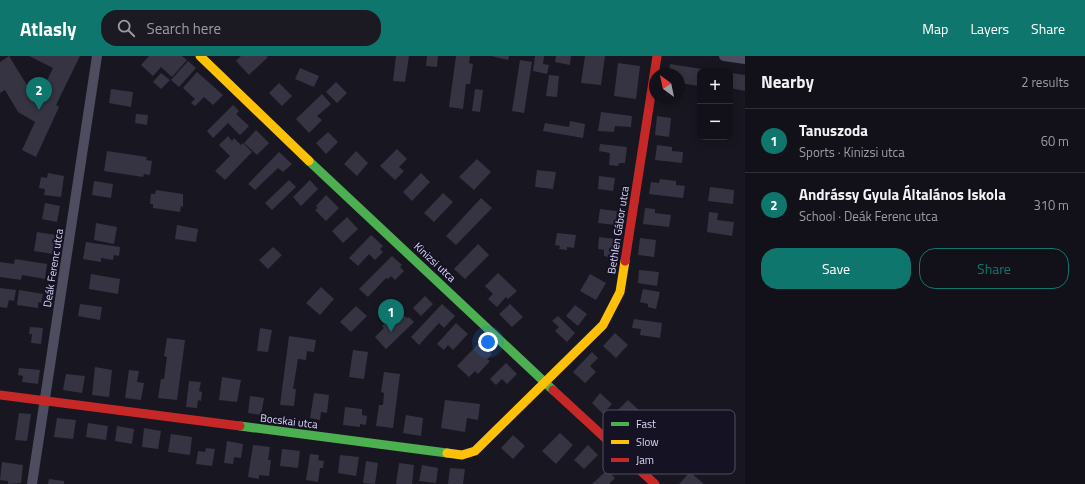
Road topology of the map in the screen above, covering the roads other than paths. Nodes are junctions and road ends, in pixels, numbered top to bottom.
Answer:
1 (97, 56) edge
2 (200, 56) edge
3 (657, 56) edge
4 (724, 56) edge
5 (745, 59) edge
6 (546, 381) junction
7 (0, 395) edge
8 (45, 401) junction
9 (603, 435) edge
10 (644, 474) edge
11 (32, 484) edge
12 (655, 484) edge

1 - 8 street, Deák Ferenc utca
2 - 6 street, Kinizsi utca
3 - 6 street, Bethlen Gábor utca
4 - 5 street
6 - 8 street, Bocskai utca
6 - 9 street, Kinizsi utca
7 - 8 street, Bocskai utca
8 - 11 street, Deák Ferenc utca
10 - 12 street, Kinizsi utca

